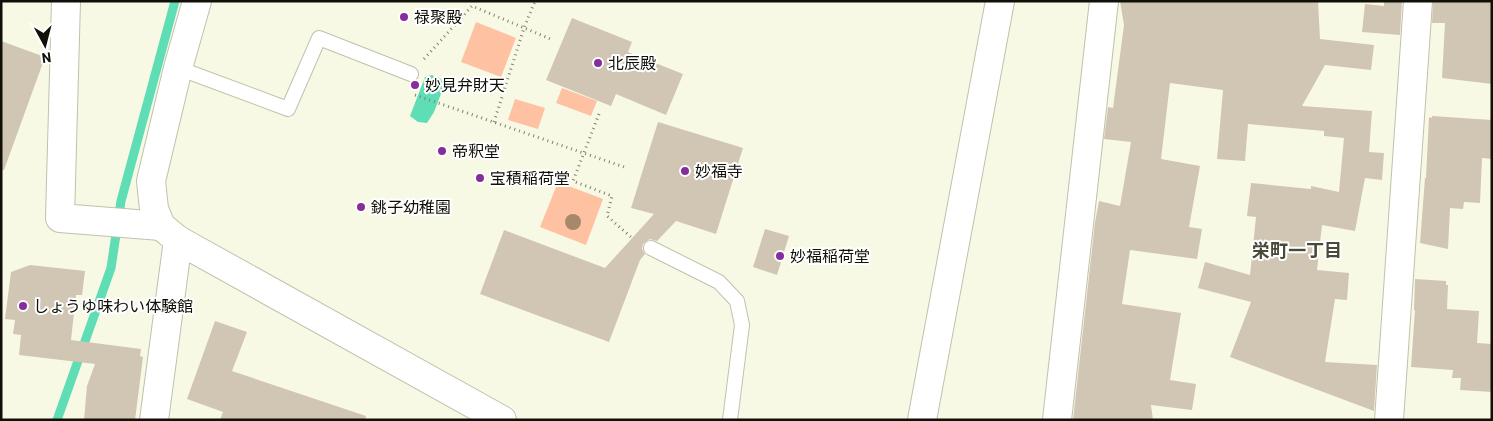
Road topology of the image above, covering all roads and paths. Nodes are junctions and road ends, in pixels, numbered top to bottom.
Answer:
1 (66, 1) edge
2 (197, 1) edge
3 (535, 1) edge
4 (1000, 1) edge
5 (1104, 1) edge
6 (1418, 1) edge
7 (524, 28) junction
8 (553, 40) dead end
9 (178, 68) junction
10 (411, 74) joint
11 (411, 94) dead end
12 (599, 114) dead end
13 (494, 122) junction
14 (584, 154) junction
15 (627, 168) dead end
16 (169, 233) junction
17 (632, 238) dead end
18 (651, 248) dead end
19 (154, 420) edge
20 (502, 420) edge
21 (730, 420) edge
22 (922, 420) edge
23 (1057, 420) edge
24 (1389, 420) edge

1 - 16 street
2 - 9 street
3 - 7 path
4 - 22 street
5 - 23 street
6 - 24 street
7 - 8 path
7 - 10 path
7 - 13 path
9 - 10 lane
9 - 16 street
11 - 13 path
12 - 14 path
13 - 14 path
14 - 15 path
14 - 17 path
16 - 19 street
16 - 20 street
18 - 21 lane

